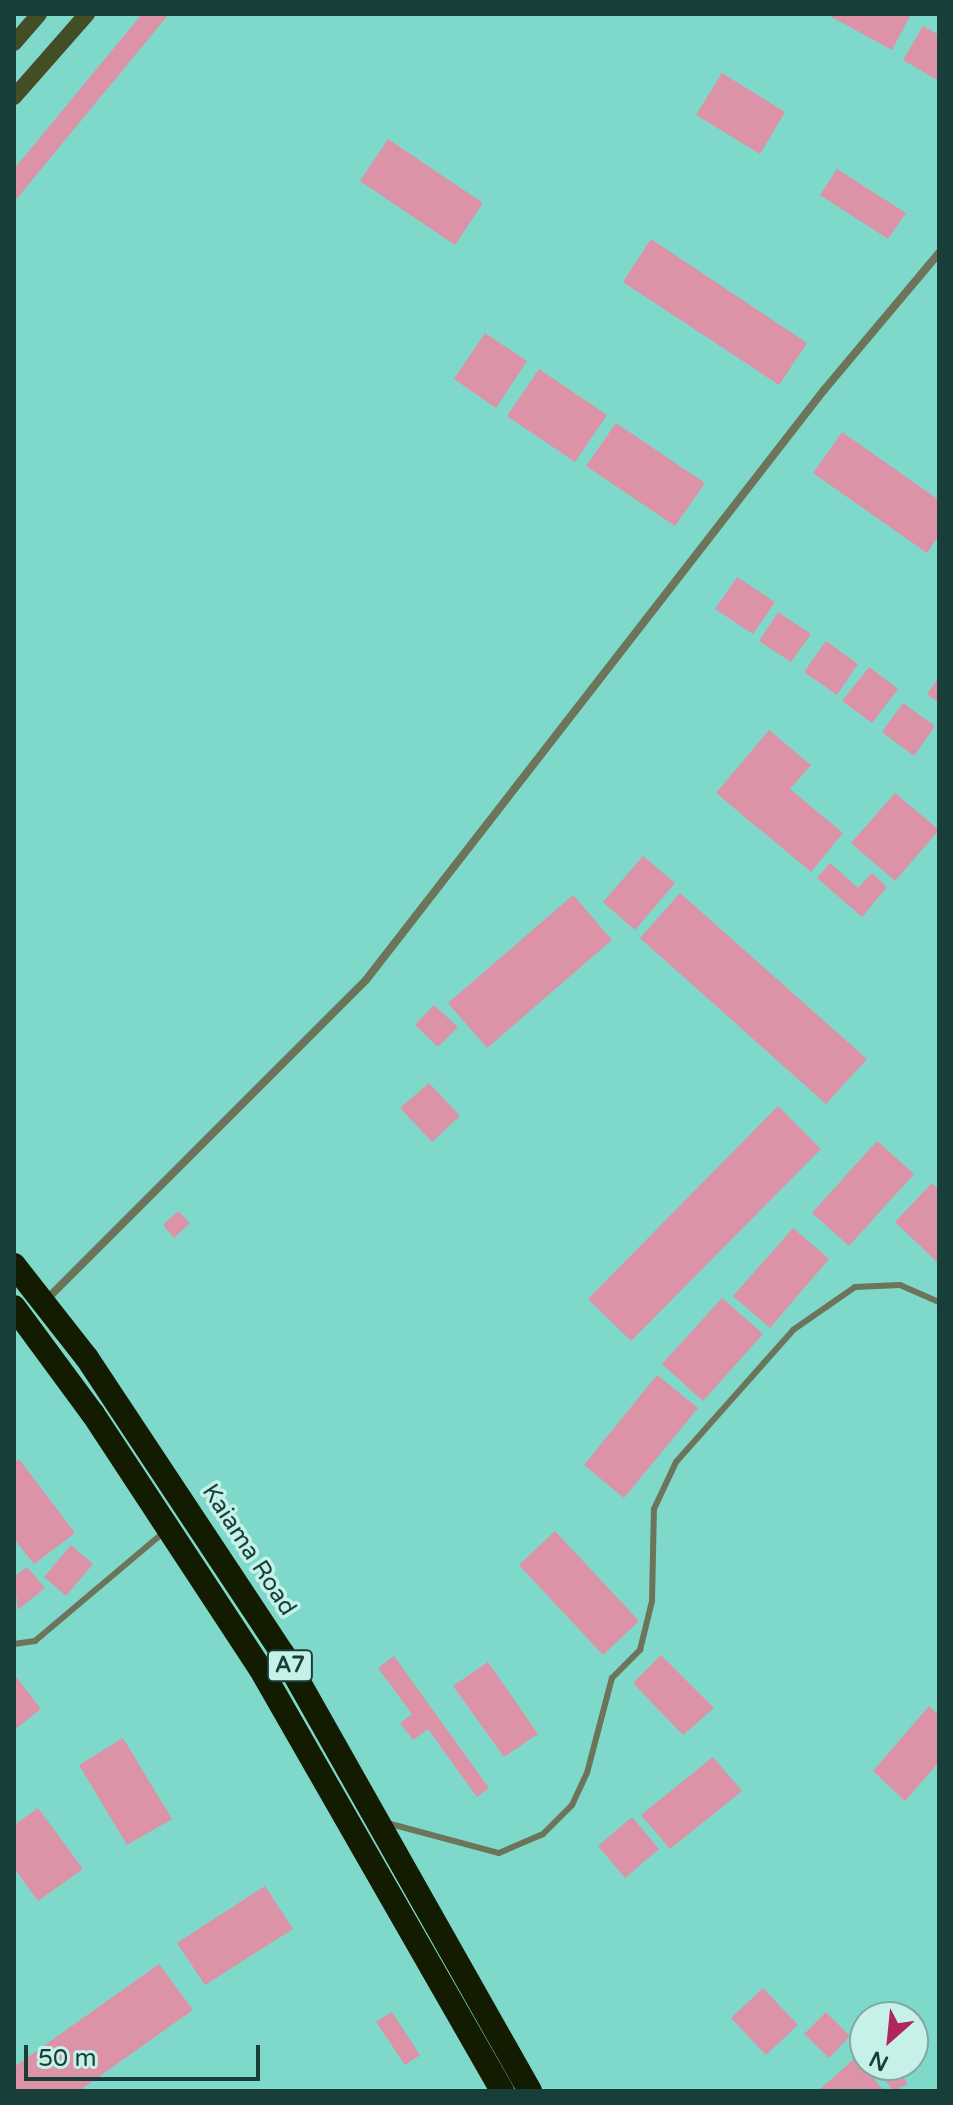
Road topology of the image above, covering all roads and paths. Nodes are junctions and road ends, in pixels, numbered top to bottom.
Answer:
1 (39, 14) edge
2 (87, 14) edge
3 (14, 43) edge
4 (14, 97) edge
5 (939, 253) edge
6 (14, 1265) edge
7 (939, 1302) edge
8 (43, 1303) junction
9 (14, 1307) edge
10 (167, 1529) junction
11 (14, 1644) edge
12 (379, 1821) junction
13 (502, 2091) edge
14 (530, 2091) edge

1 - 3 street
2 - 4 street
5 - 8 street
6 - 8 highway, Kaiama Road / A7
7 - 12 lane
8 - 12 highway, Kaiama Road / A7
9 - 10 highway, A7
10 - 11 lane
10 - 13 highway, A7
12 - 14 highway, Kaiama Road / A7

